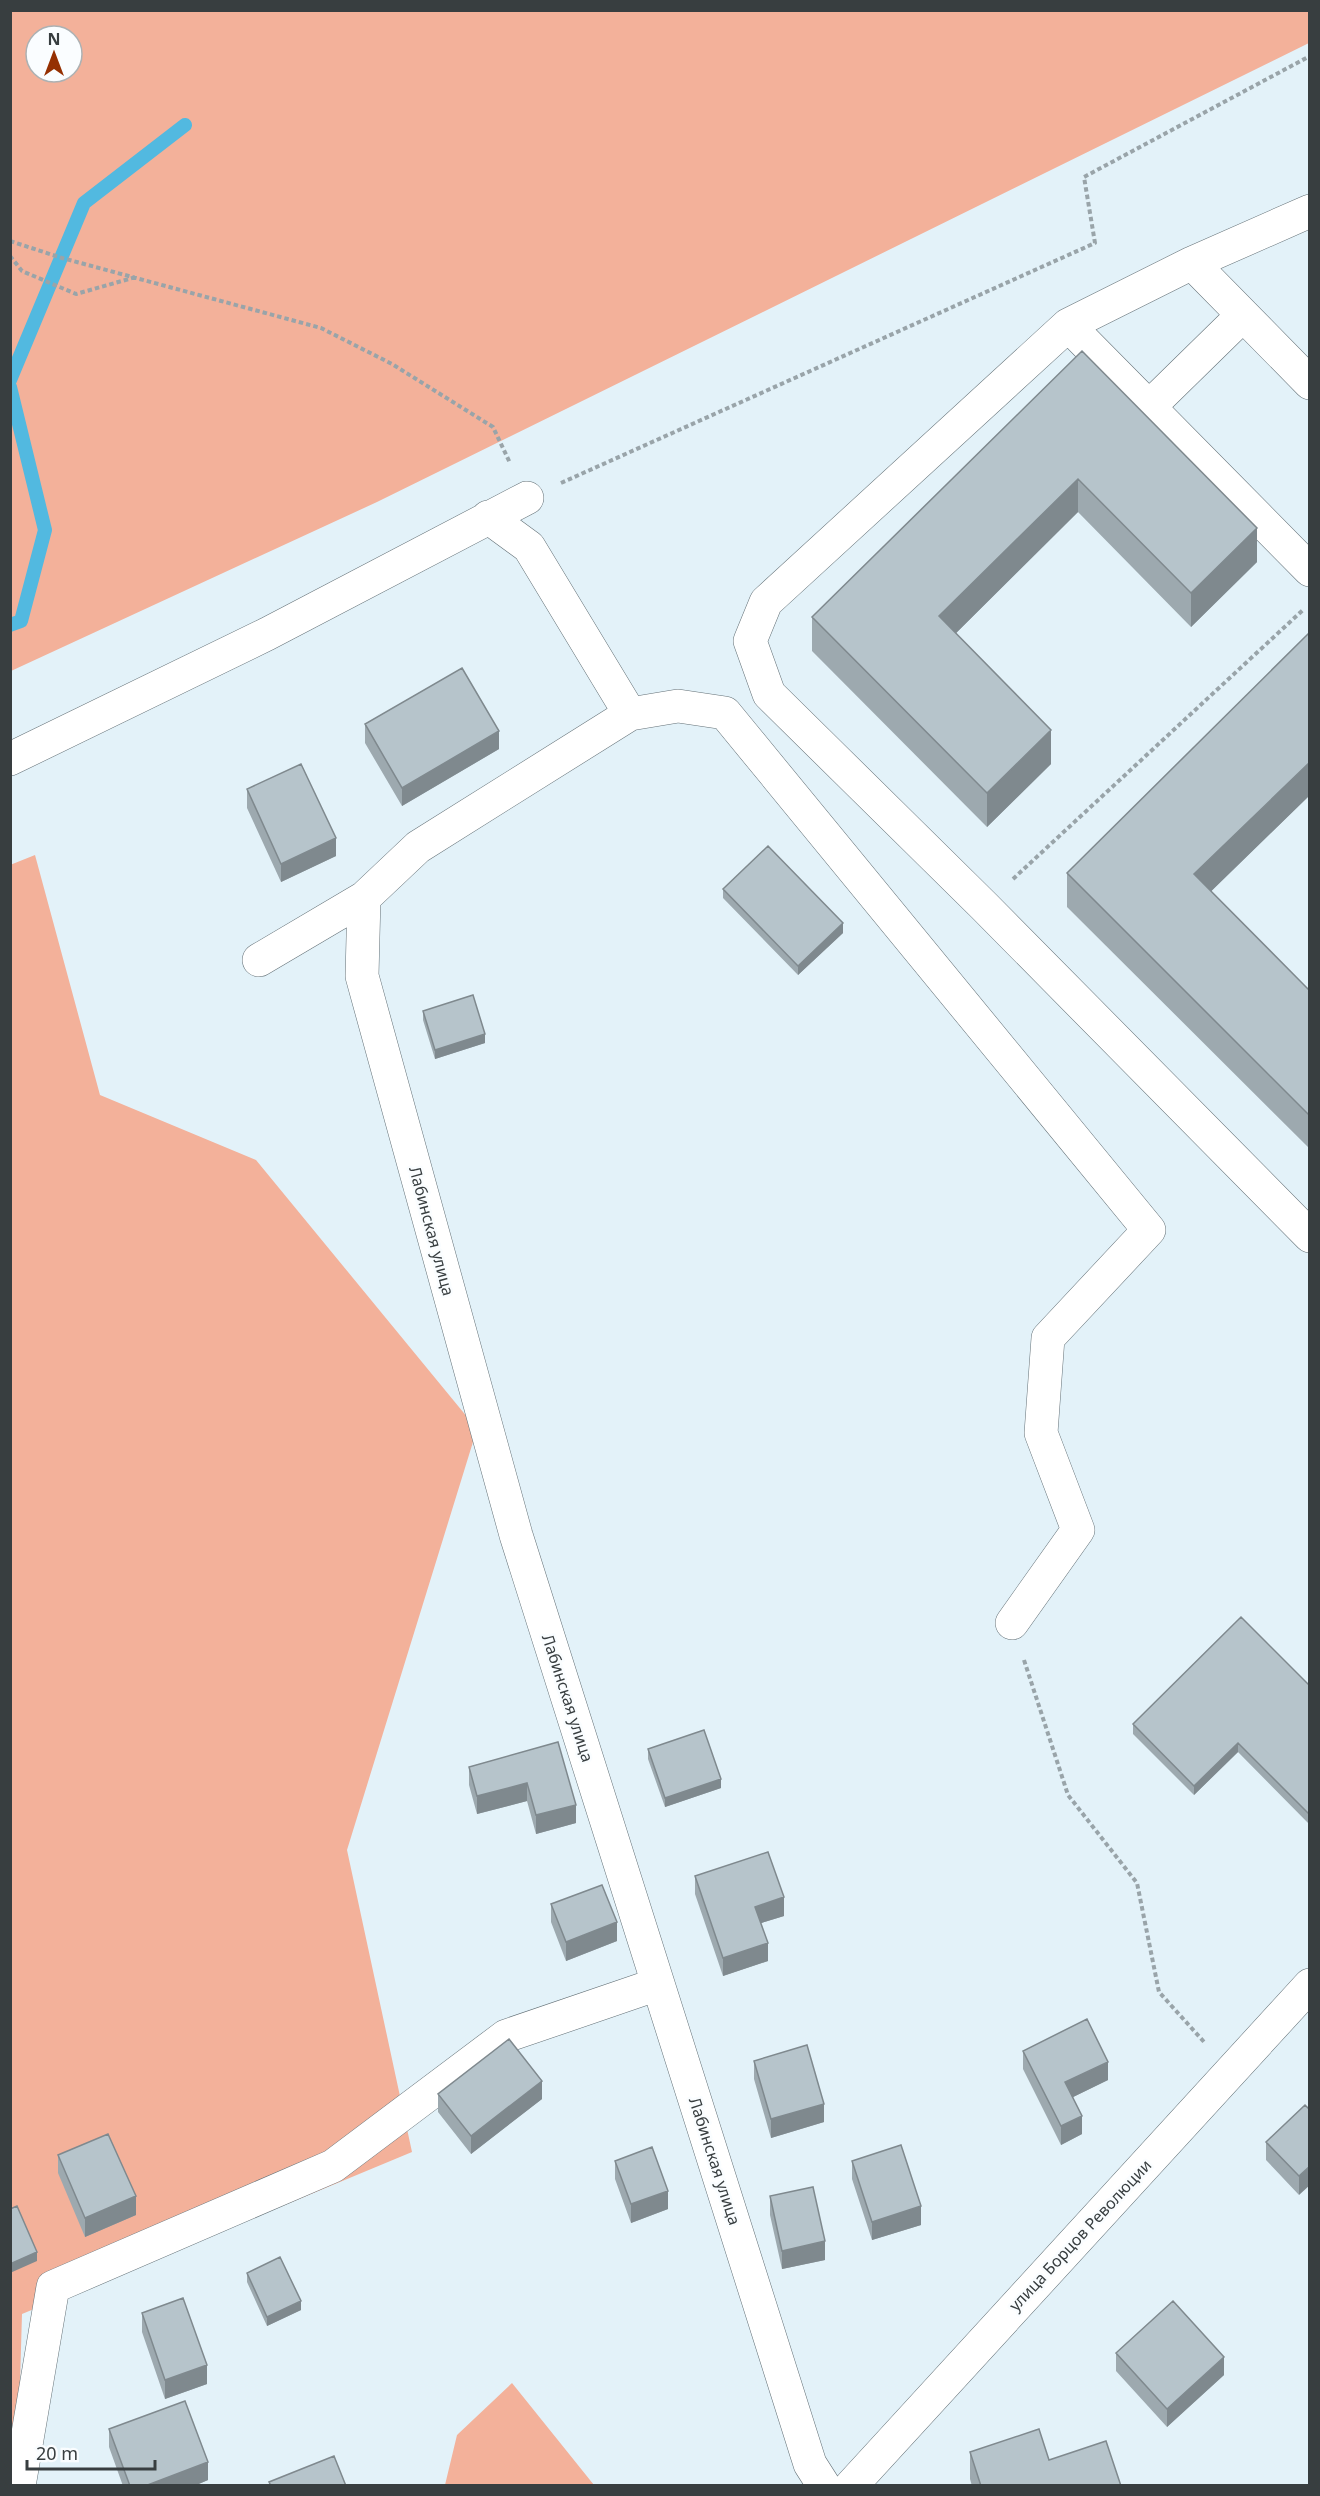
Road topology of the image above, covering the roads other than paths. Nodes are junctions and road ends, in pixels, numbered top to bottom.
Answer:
1 (1310, 211) edge
2 (1192, 263) junction
3 (1243, 315) junction
4 (1068, 326) junction
5 (1310, 383) edge
6 (1149, 407) junction
7 (527, 498) road end
8 (488, 517) junction
9 (1310, 570) edge
10 (630, 714) junction
11 (10, 759) edge
12 (364, 898) junction
13 (260, 960) dead end
14 (1310, 1236) edge
15 (1012, 1623) road end
16 (658, 1984) junction
17 (1310, 1985) edge
18 (20, 2486) edge
19 (824, 2486) edge
20 (851, 2486) edge

1 - 2 street
2 - 3 street
2 - 4 street
3 - 5 street
3 - 6 street
4 - 6 street
4 - 14 street
6 - 9 street
7 - 8 street
8 - 10 street
8 - 11 street
10 - 12 street
10 - 15 street
12 - 13 street
12 - 16 street, Лабинская улица
16 - 18 street
16 - 19 street, Лабинская улица
17 - 20 street, улица Борцов Революции

